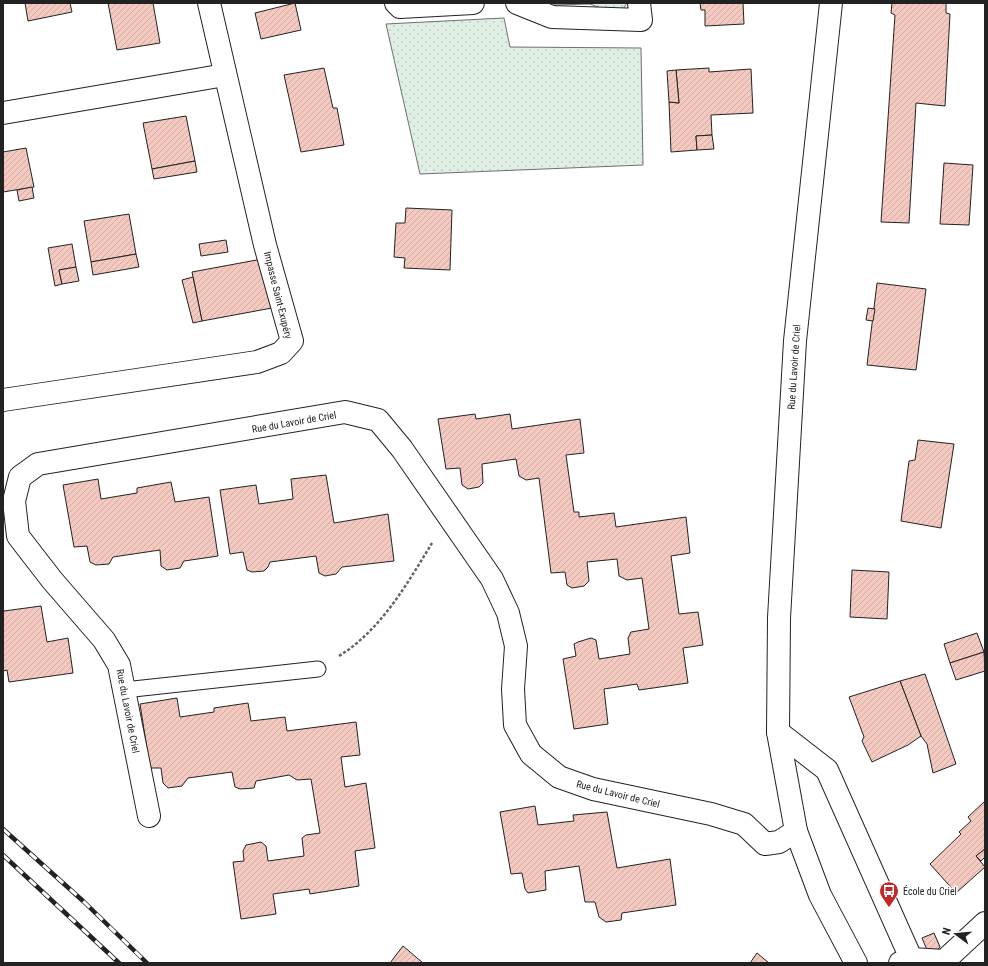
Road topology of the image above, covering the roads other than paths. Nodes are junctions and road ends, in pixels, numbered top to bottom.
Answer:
1 (209, 3) edge
2 (396, 3) edge
3 (473, 3) edge
4 (517, 3) edge
5 (639, 3) edge
6 (831, 3) edge
7 (225, 75) junction
8 (3, 113) edge
9 (3, 400) edge
10 (318, 669) road end
11 (124, 690) junction
12 (778, 732) junction
13 (149, 816) dead end
14 (796, 831) junction
15 (985, 923) edge
16 (908, 962) edge
17 (856, 963) edge

1 - 7 street, Impasse Saint-Exupéry
2 - 3 street
4 - 5 street
6 - 12 street, Rue du Lavoir de Criel
7 - 8 street
7 - 9 street, Impasse Saint-Exupéry
10 - 11 lane
11 - 13 street, Rue du Lavoir de Criel
11 - 14 street, Rue du Lavoir de Criel
12 - 14 street, Rue du Lavoir de Criel
12 - 16 street
14 - 17 street, Rue du Lavoir de Criel
15 - 16 street

